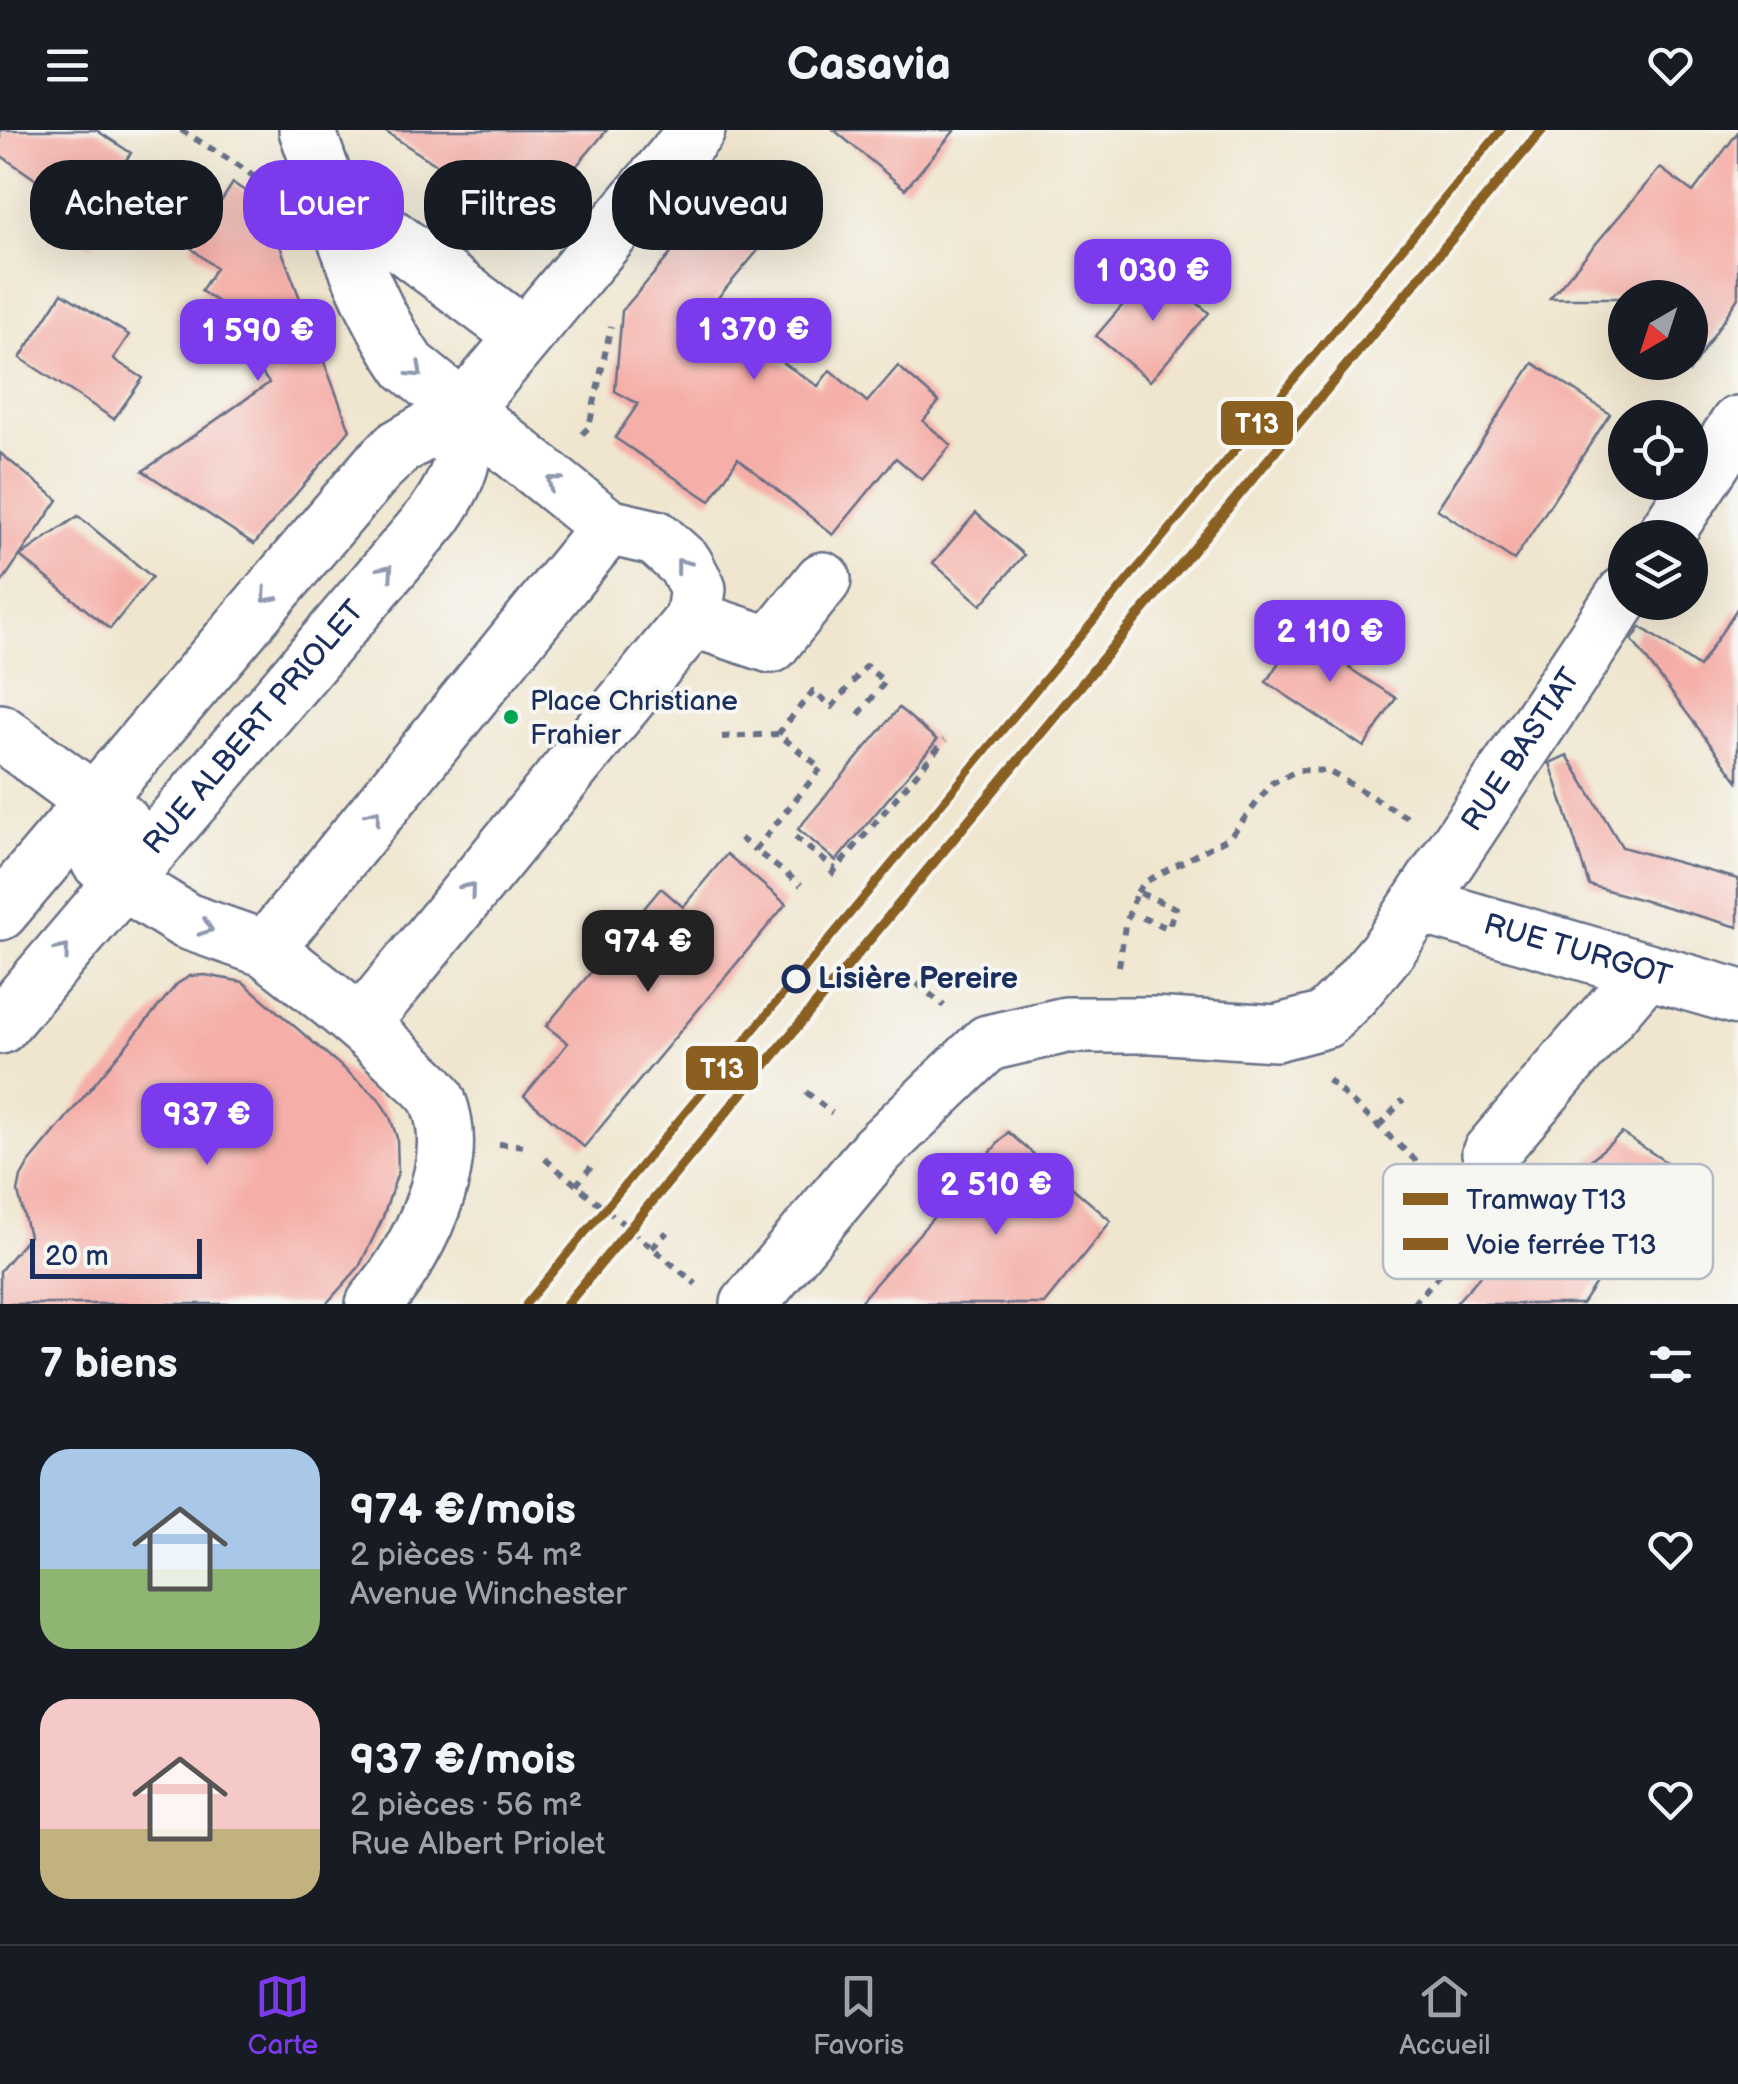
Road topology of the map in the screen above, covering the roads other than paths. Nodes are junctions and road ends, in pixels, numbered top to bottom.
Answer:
1 (697, 130) edge
2 (305, 133) edge
3 (316, 160) edge
4 (404, 246) edge
5 (351, 250) edge
6 (523, 335) junction
7 (463, 410) junction
8 (1738, 424) edge
9 (1675, 520) edge
10 (608, 526) junction
11 (824, 580) dead end
12 (693, 619) junction
13 (1608, 620) edge
14 (0, 732) edge
15 (94, 800) junction
16 (137, 862) junction
17 (1418, 905) junction
18 (0, 912) edge
19 (266, 949) junction
20 (1645, 972) junction
21 (1738, 997) edge
22 (362, 1022) junction
23 (0, 1026) edge
24 (1490, 1152) dead end
25 (725, 1296) edge
26 (374, 1304) edge

1 - 6 street
2 - 3 street
4 - 6 street
5 -> 7 street
6 - 7 street
10 -> 7 street
7 -> 15 street
16 -> 7 street, RUE ALBERT PRIOLET
8 - 9 street
12 -> 10 street
19 -> 10 street
11 - 12 street
22 -> 12 street
13 - 17 street, RUE BASTIAT
14 - 15 street
15 - 16 street
15 - 18 street
16 -> 19 street
23 -> 16 street, RUE ALBERT PRIOLET
17 - 20 street, RUE TURGOT
17 - 25 street, RUE BASTIAT
19 - 22 street
20 - 21 street, RUE TURGOT
20 - 24 street
22 - 26 street

